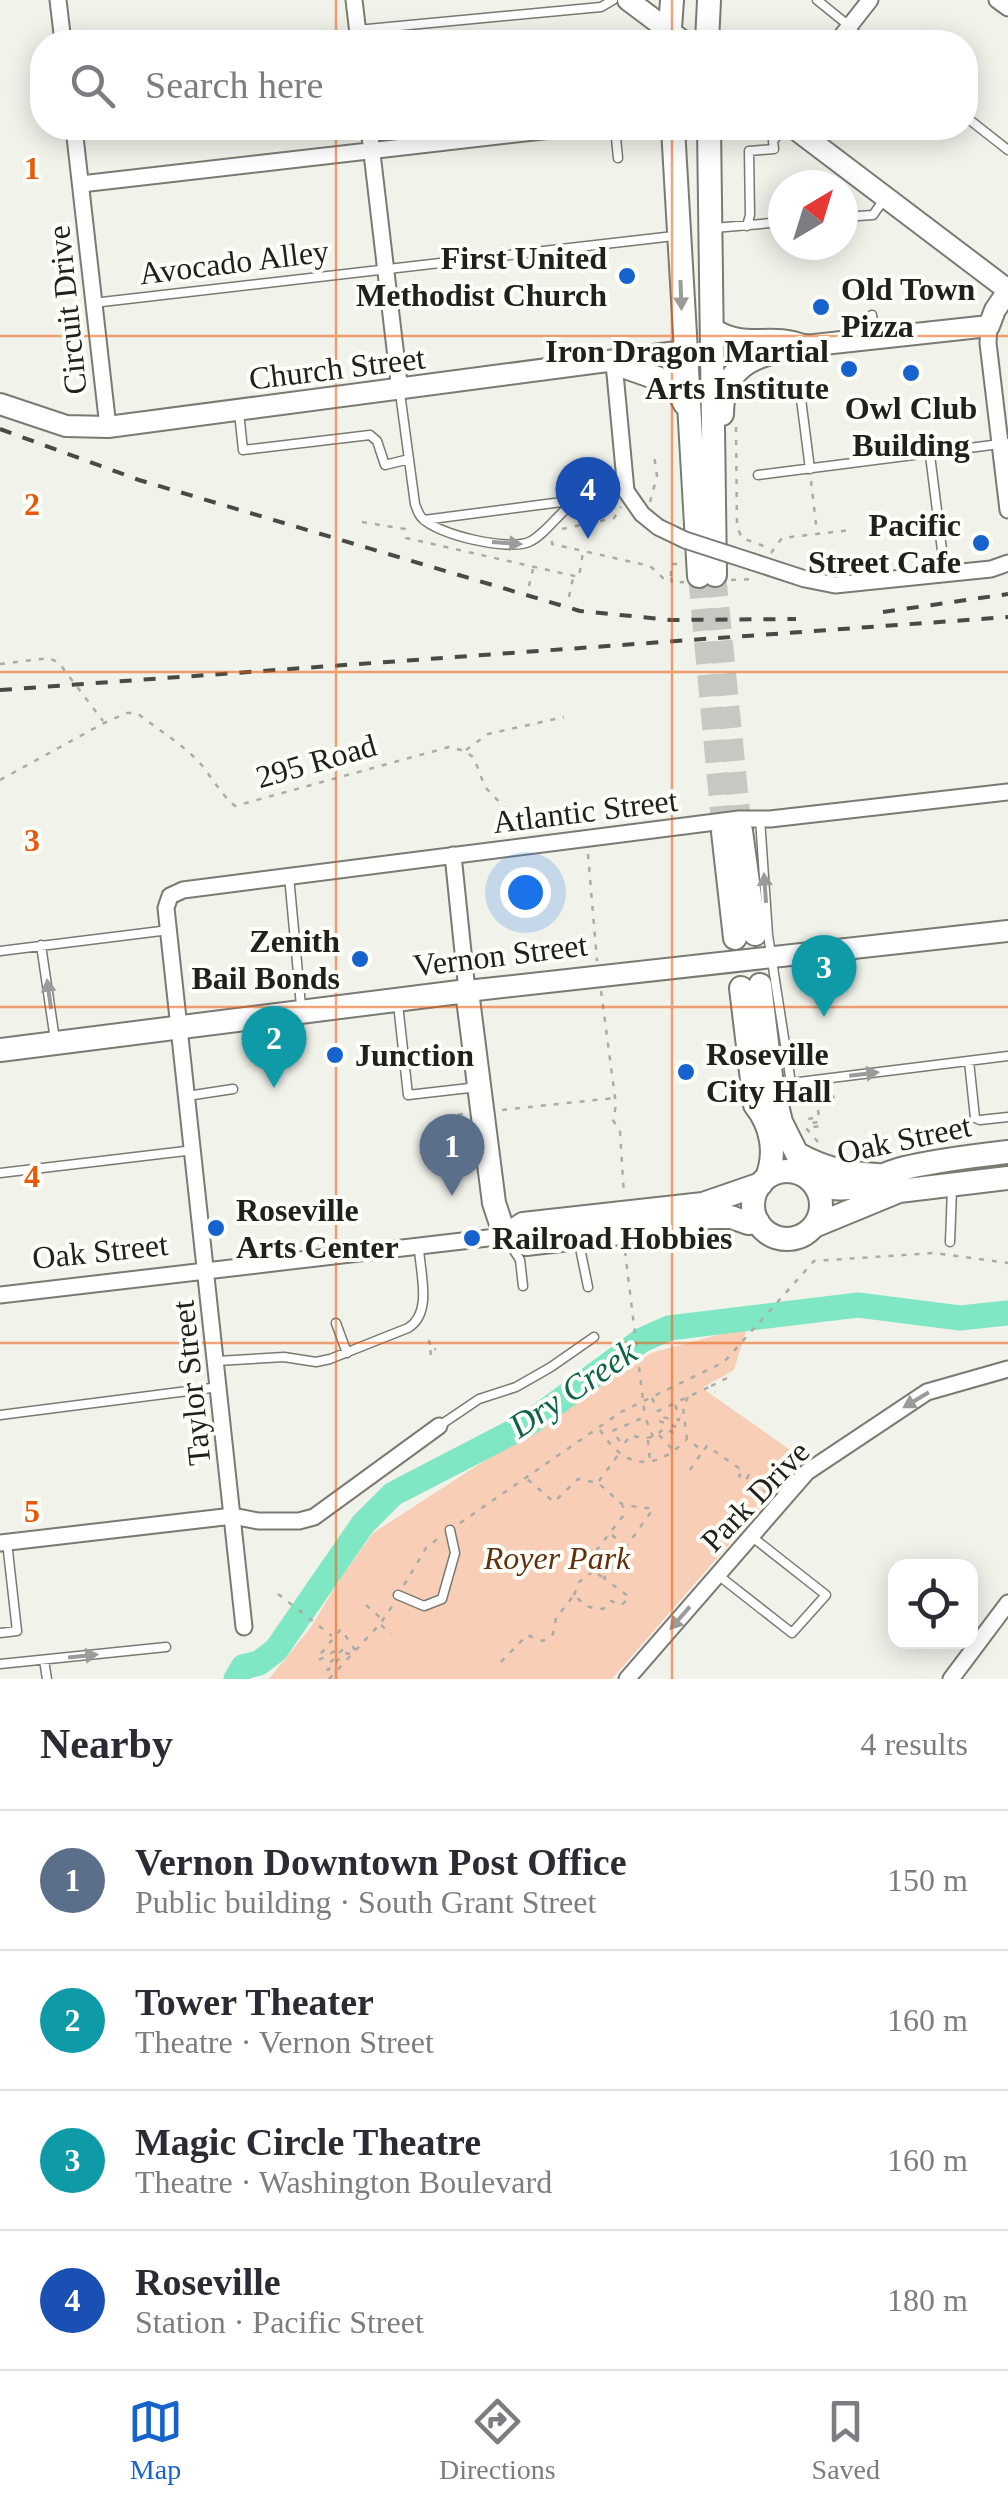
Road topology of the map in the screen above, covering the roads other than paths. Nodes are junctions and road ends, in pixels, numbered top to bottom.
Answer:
1 (58, 0) edge
2 (354, 0) edge
3 (613, 0) edge
4 (628, 0) edge
5 (672, 0) edge
6 (709, 0) edge
7 (817, 0) edge
8 (870, 0) edge
9 (997, 0) edge
10 (1008, 8) edge
11 (849, 27) junction
12 (62, 30) edge
13 (357, 30) edge
14 (408, 30) edge
15 (664, 30) edge
16 (674, 30) edge
17 (708, 30) edge
18 (847, 30) edge
19 (853, 30) edge
20 (978, 126) edge
21 (75, 140) edge
22 (371, 140) edge
23 (462, 140) edge
24 (616, 140) edge
25 (674, 140) edge
26 (708, 140) edge
27 (775, 140) edge
28 (810, 140) edge
29 (372, 150) junction
30 (1008, 150) edge
31 (618, 158) dead end
32 (80, 184) junction
33 (886, 196) junction
34 (858, 216) edge
35 (768, 224) edge
36 (747, 226) junction
37 (710, 228) junction
38 (679, 236) junction
39 (386, 269) junction
40 (1008, 290) edge
41 (93, 303) junction
42 (872, 315) dead end
43 (989, 326) junction
44 (711, 328) junction
45 (875, 338) junction
46 (805, 346) junction
47 (684, 352) junction
48 (614, 363) junction
49 (400, 391) junction
50 (802, 398) dead end
51 (0, 404) edge
52 (688, 409) junction
53 (239, 411) junction
54 (108, 427) junction
55 (1004, 444) edge
56 (930, 455) junction
57 (409, 459) junction
58 (810, 469) junction
59 (758, 476) dead end
60 (712, 485) junction
61 (628, 496) junction
62 (577, 500) junction
63 (1008, 510) edge
64 (424, 520) junction
65 (1008, 563) edge
66 (944, 574) junction
67 (1008, 792) edge
68 (741, 827) junction
69 (453, 856) junction
70 (289, 876) junction
71 (170, 896) joint
72 (169, 930) junction
73 (1008, 931) edge
74 (745, 936) dead end
75 (42, 945) junction
76 (0, 951) edge
77 (771, 956) junction
78 (467, 991) junction
79 (397, 1000) junction
80 (302, 1012) junction
81 (180, 1027) junction
82 (56, 1043) junction
83 (0, 1050) edge
84 (1008, 1056) edge
85 (969, 1061) junction
86 (791, 1083) junction
87 (478, 1088) junction
88 (233, 1090) dead end
89 (187, 1096) junction
90 (829, 1098) dead end
91 (1008, 1117) edge
92 (808, 1148) junction
93 (194, 1150) junction
94 (1008, 1152) edge
95 (0, 1173) edge
96 (880, 1175) junction
97 (1008, 1178) edge
98 (812, 1181) junction
99 (757, 1183) junction
100 (952, 1184) junction
101 (758, 1222) junction
102 (814, 1226) junction
103 (504, 1236) junction
104 (578, 1238) junction
105 (950, 1242) dead end
106 (418, 1248) junction
107 (208, 1272) junction
108 (523, 1286) dead end
109 (588, 1286) dead end
110 (0, 1295) edge
111 (336, 1323) dead end
112 (594, 1337) dead end
113 (348, 1353) junction
114 (217, 1361) junction
115 (1008, 1368) edge
116 (220, 1387) junction
117 (0, 1415) edge
118 (439, 1426) joint
119 (233, 1516) junction
120 (450, 1530) road end
121 (751, 1536) junction
122 (3, 1542) edge
123 (718, 1574) junction
124 (398, 1595) road end
125 (1008, 1604) edge
126 (244, 1626) dead end
127 (0, 1633) edge
128 (166, 1647) dead end
129 (44, 1660) junction
130 (0, 1664) edge
131 (47, 1679) edge
132 (627, 1679) edge
133 (951, 1679) edge

1 - 12 street
2 - 13 street
3 - 14 lane
4 - 15 street
5 - 16 main road
6 - 17 main road
7 - 11 lane
8 - 11 street
9 - 10 street
11 - 18 street
11 - 19 lane
20 - 30 lane
21 - 32 street, Circuit Drive
22 - 29 street
23 - 29 street
24 - 31 lane
25 - 38 main road
26 - 37 main road
27 - 36 lane
28 - 33 street
29 - 32 street
29 - 39 street
32 - 41 street, Circuit Drive
33 - 34 lane
33 - 40 street
35 - 36 lane
36 - 37 lane
37 - 44 main road
38 - 39 lane, Avocado Alley
38 -> 47 main road
39 - 41 lane, Avocado Alley
39 - 49 street
40 - 43 street
41 - 54 street, Circuit Drive
42 - 45 lane
43 - 45 street
43 - 55 street
44 - 46 street
44 - 60 main road
45 - 46 street
46 - 60 main road
47 - 48 street, Church Street
47 - 52 main road
48 - 49 street, Church Street
48 - 52 main road
48 - 61 street
49 - 53 street, Church Street
49 - 57 lane
50 - 58 lane
51 - 54 street, Church Street
52 - 60 main road
53 - 54 street, Church Street
53 - 57 lane
55 - 56 lane
55 - 63 street
56 - 58 lane
56 - 66 lane
57 - 64 lane
58 - 59 lane
61 - 62 lane
61 - 66 street, bridge
62 - 64 lane
64 -> 62 lane
65 - 66 street
67 - 68 street, Atlantic Street
68 - 69 street, Atlantic Street
68 - 74 main road
77 -> 68 lane
69 - 70 street, Atlantic Street
69 - 78 street
70 - 71 street, Atlantic Street
70 - 80 lane
71 - 72 street, Taylor Street
72 - 75 lane
72 - 81 street, Taylor Street
73 - 77 street, Vernon Street
75 - 76 lane
82 -> 75 lane
77 - 78 street, Vernon Street
77 - 86 lane
78 - 79 main road, Vernon Street
78 - 87 main road
79 - 80 main road, Vernon Street
79 - 87 lane
80 - 81 main road, Vernon Street
81 - 82 main road, Vernon Street
81 - 89 street, Taylor Street
82 - 83 main road, Vernon Street
84 - 85 lane
86 -> 85 lane
85 - 91 lane
86 - 90 lane
87 - 103 main road
88 - 89 lane
89 - 93 street, Taylor Street
92 - 96 main road
92 - 98 main road
92 - 99 main road
93 - 95 lane
93 - 107 street, Taylor Street
94 - 96 main road, Oak Street
96 - 98 main road, Oak Street
97 - 100 main road, Oak Street
98 - 99 main road
98 - 102 main road
99 - 101 main road
99 - 103 main road, Oak Street
100 - 102 main road, Oak Street
100 - 105 lane
101 - 102 main road
101 - 104 main road, Oak Street
103 - 104 main road, Oak Street
103 - 106 street, Oak Street
103 - 108 lane
104 - 109 lane
106 - 107 street, Oak Street
106 - 113 lane
107 - 110 street, Oak Street
107 - 114 street, Taylor Street
111 - 113 lane
112 - 118 lane
113 - 114 lane
114 - 116 street, Taylor Street
115 -> 121 street, Park Drive
116 - 117 lane
116 - 119 street, Taylor Street
118 - 119 street
119 - 122 street
119 - 126 street, Taylor Street
120 - 124 lane
121 - 123 street, Park Drive
121 - 123 lane
122 - 127 lane
123 -> 132 street, Park Drive
125 - 133 street
129 -> 128 lane
129 - 130 lane
129 - 131 lane

